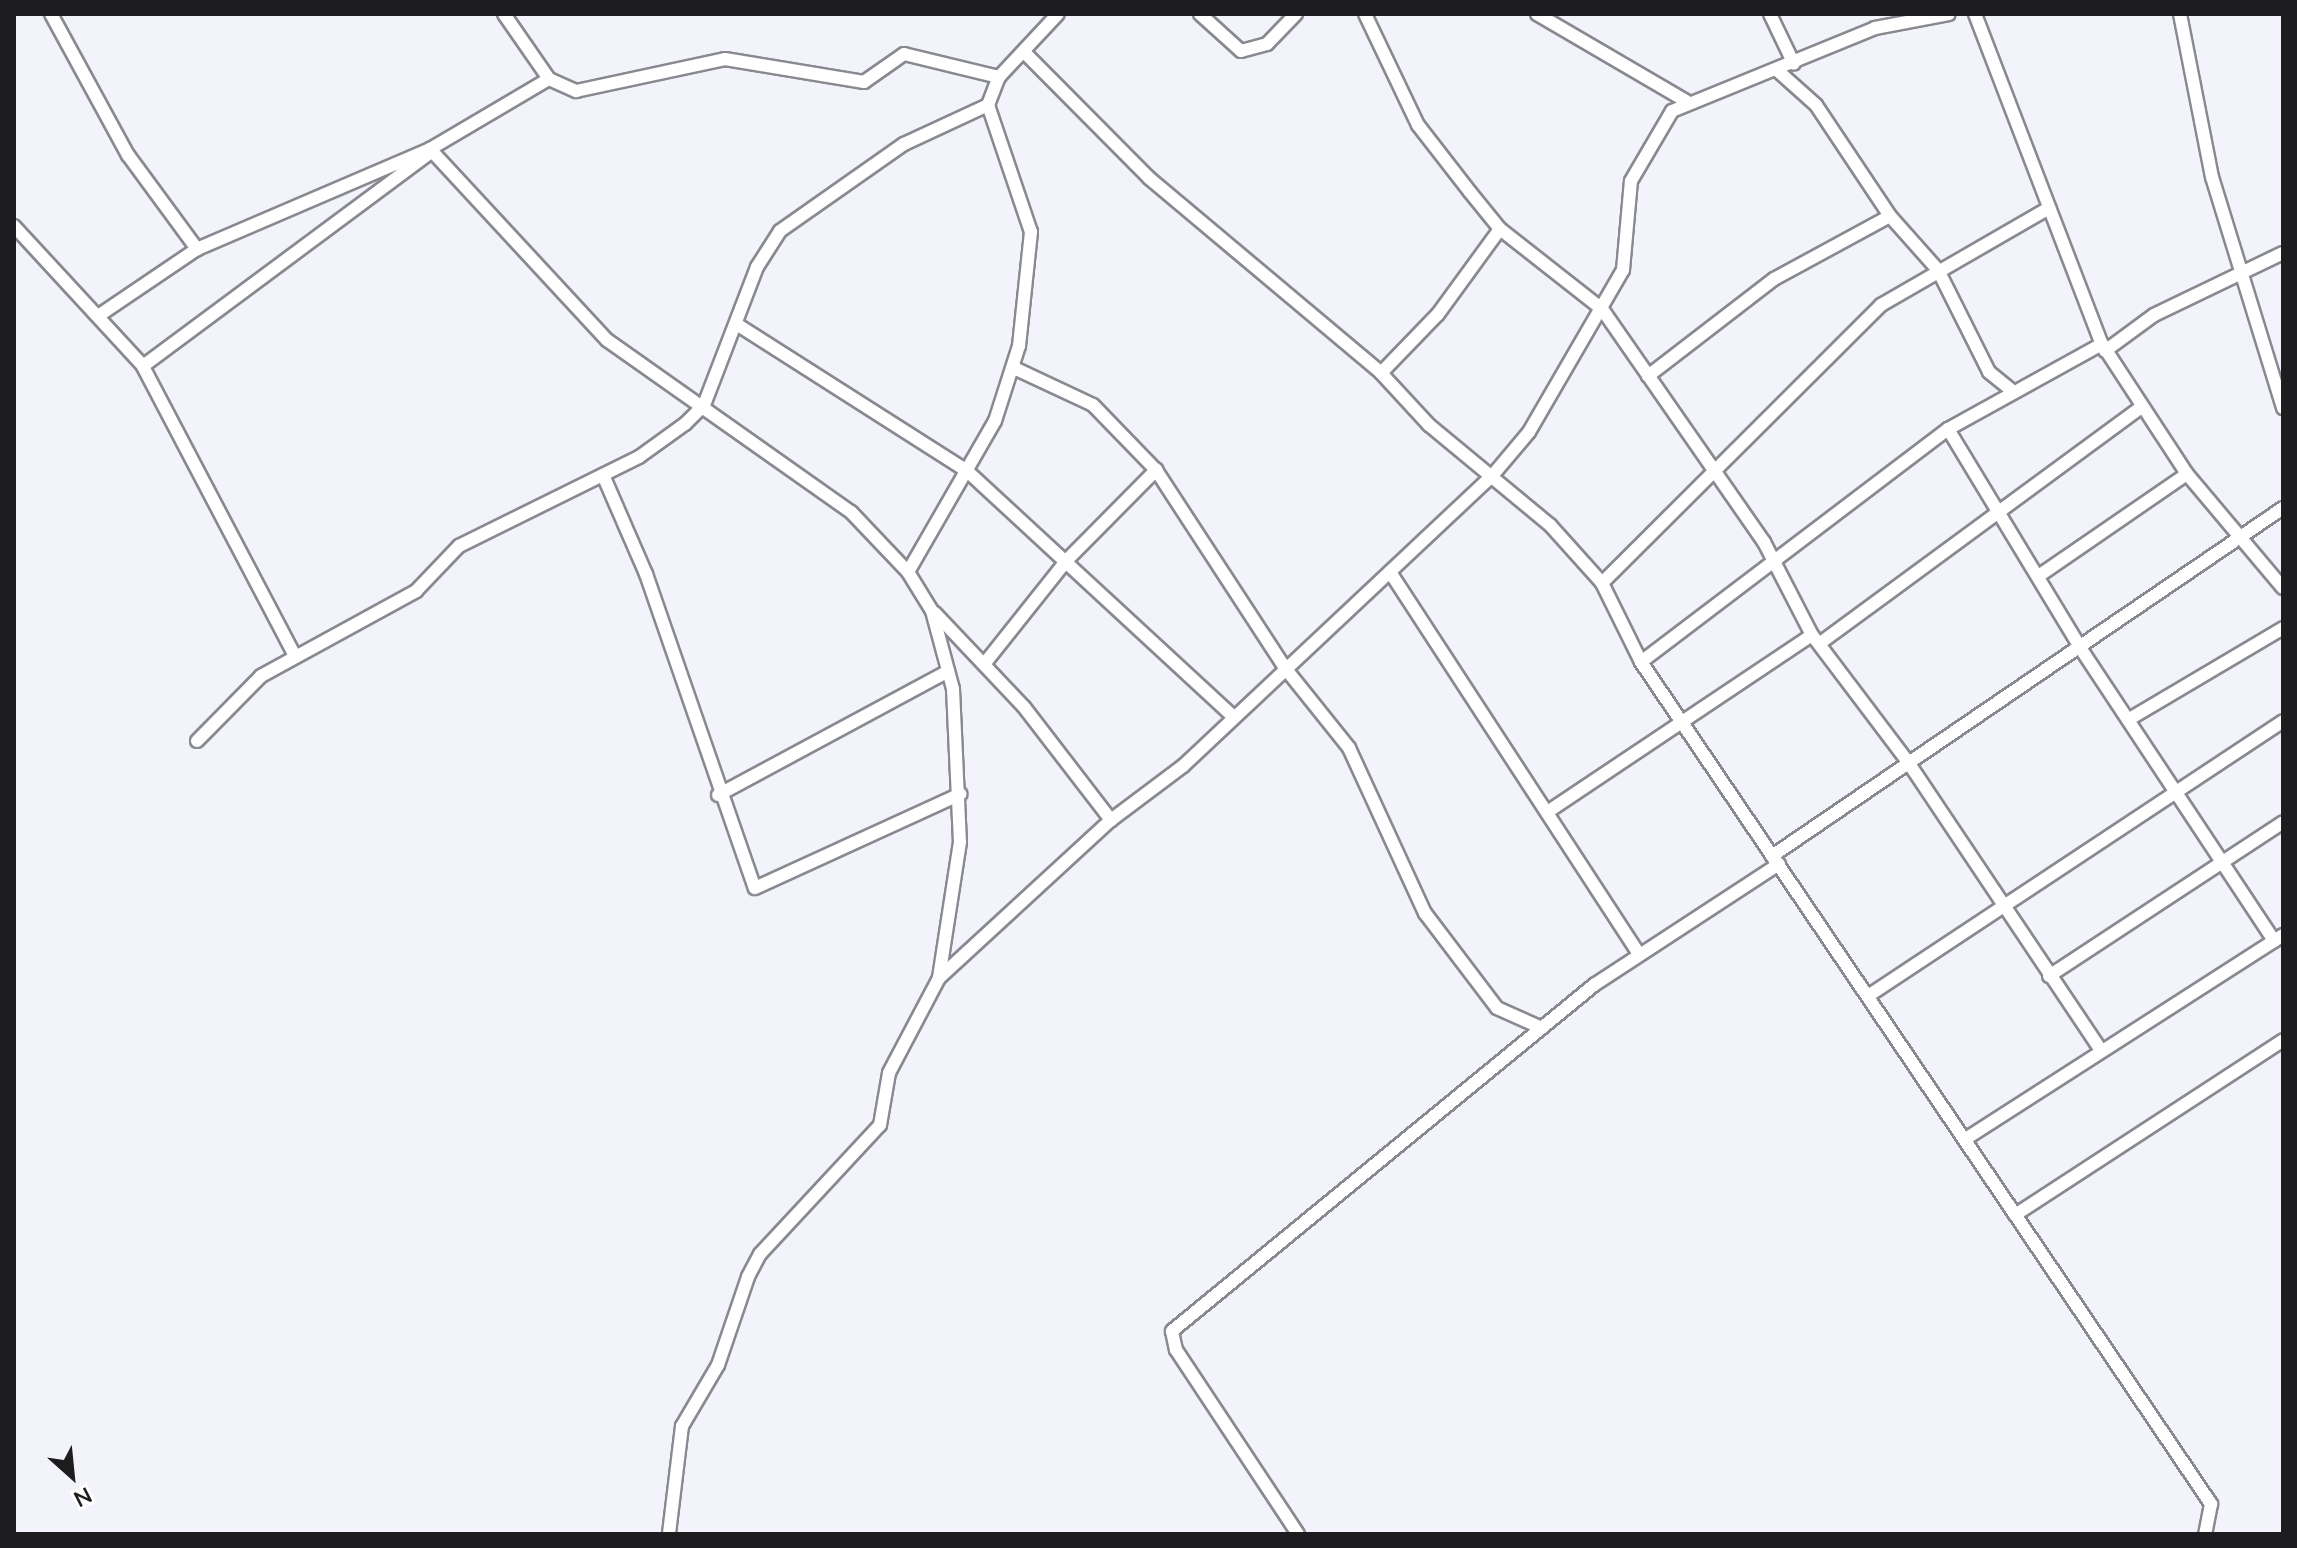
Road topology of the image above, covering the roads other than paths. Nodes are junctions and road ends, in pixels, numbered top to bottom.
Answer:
1 (51, 14) edge
2 (504, 14) edge
3 (1058, 14) edge
4 (1200, 14) edge
5 (1296, 14) edge
6 (1365, 14) edge
7 (1537, 14) edge
8 (1770, 14) edge
9 (1949, 14) edge
10 (1975, 14) edge
11 (2180, 14) edge
12 (1025, 53) junction
13 (1794, 64) junction
14 (1778, 71) junction
15 (999, 77) junction
16 (549, 79) junction
17 (1686, 101) junction
18 (988, 105) junction
19 (431, 150) junction
20 (2049, 208) junction
21 (1890, 216) junction
22 (14, 226) edge
23 (1500, 229) junction
24 (197, 249) junction
25 (2283, 253) edge
26 (2244, 266) junction
27 (1938, 270) junction
28 (1602, 309) junction
29 (98, 316) junction
30 (738, 325) junction
31 (2104, 347) junction
32 (143, 366) junction
33 (1014, 368) junction
34 (1381, 373) junction
35 (1648, 376) junction
36 (2011, 390) junction
37 (704, 405) junction
38 (2283, 408) edge
39 (2139, 409) junction
40 (1948, 429) junction
41 (966, 470) junction
42 (1156, 470) junction
43 (1715, 471) junction
44 (2187, 474) junction
45 (603, 475) junction
46 (1492, 476) junction
47 (2283, 508) edge
48 (1999, 514) junction
49 (2240, 538) junction
50 (1067, 560) junction
51 (1773, 564) junction
52 (908, 572) junction
53 (1390, 572) junction
54 (2040, 575) junction
55 (1602, 583) junction
56 (2283, 588) edge
57 (932, 611) junction
58 (2283, 628) edge
59 (1817, 638) junction
60 (2081, 649) junction
61 (295, 656) junction
62 (1641, 662) junction
63 (985, 663) junction
64 (1285, 668) junction
65 (948, 671) junction
66 (1233, 716) junction
67 (2131, 718) junction
68 (2283, 721) edge
69 (1687, 724) junction
70 (197, 741) dead end
71 (1908, 762) junction
72 (2172, 791) junction
73 (960, 794) junction
74 (718, 795) junction
75 (1549, 811) junction
76 (1111, 820) junction
77 (2283, 822) edge
78 (1775, 860) junction
79 (2219, 865) junction
80 (2005, 907) junction
81 (2279, 938) edge
82 (1638, 953) junction
83 (2049, 976) junction
84 (939, 978) junction
85 (1871, 994) junction
86 (1542, 1028) junction
87 (2283, 1040) edge
88 (2101, 1050) junction
89 (1967, 1138) junction
90 (2015, 1215) junction
91 (669, 1534) edge
92 (1298, 1534) edge
93 (2205, 1534) edge

1 - 24 street
2 - 16 street
3 - 12 street
4 - 5 street
6 - 23 street
7 - 17 street
8 - 13 street
9 - 13 street
10 - 20 street
11 - 26 street
12 - 15 street
12 - 34 street
13 - 14 street
14 - 17 street
14 - 21 street
15 - 16 street
15 - 18 street
16 - 19 street
17 - 28 street
18 - 30 street
18 - 33 street
19 - 24 street
19 - 32 street
19 - 37 street
20 - 27 street
20 - 31 street
21 - 27 street
21 - 35 street
22 - 29 street
23 - 28 street
23 - 34 street
24 - 29 street
25 - 26 street
26 - 31 street
26 - 38 street
27 - 36 street
27 - 43 street
28 - 35 street
28 - 46 street
29 - 32 street
30 - 37 street
30 - 41 street
31 - 36 street
31 - 39 street
32 - 61 street
33 - 41 street
33 - 42 street
34 - 46 street
35 - 43 street
36 - 40 street
37 - 45 street
37 - 52 street
39 - 44 street
39 - 48 street
40 - 48 street
40 - 51 street
41 - 50 street
41 - 52 street
42 - 50 street
42 - 64 street
43 - 51 street
43 - 55 street
44 - 49 street
44 - 54 street
45 - 61 street
45 - 74 street
46 - 53 street
46 - 55 street
47 - 49 street
48 - 54 street
48 - 59 street
49 - 56 street
49 - 60 street
50 - 63 street
50 - 66 street
51 - 59 street
51 - 62 street
52 - 57 street
53 - 64 street
53 - 75 street
54 - 60 street
55 - 62 street
57 - 63 street
57 - 65 street
58 - 67 street
59 - 69 street
59 - 71 street
60 - 67 street
60 - 71 street
61 - 70 street
62 - 69 street
63 - 76 street
64 - 66 street
64 - 86 street
65 - 73 street
65 - 74 street
66 - 76 street
67 - 72 street
68 - 72 street
69 - 75 street
69 - 78 street
71 - 78 street
71 - 80 street
72 - 79 street
72 - 80 street
73 - 74 street
73 - 84 street
75 - 82 street
76 - 84 street
77 - 79 street
78 - 82 street
78 - 85 street
79 - 81 street
79 - 83 street
80 - 83 street
80 - 85 street
81 - 88 street
82 - 86 street
83 - 88 street
84 - 91 street
85 - 89 street
86 - 92 street
87 - 90 street
88 - 89 street
89 - 90 street
90 - 93 street

